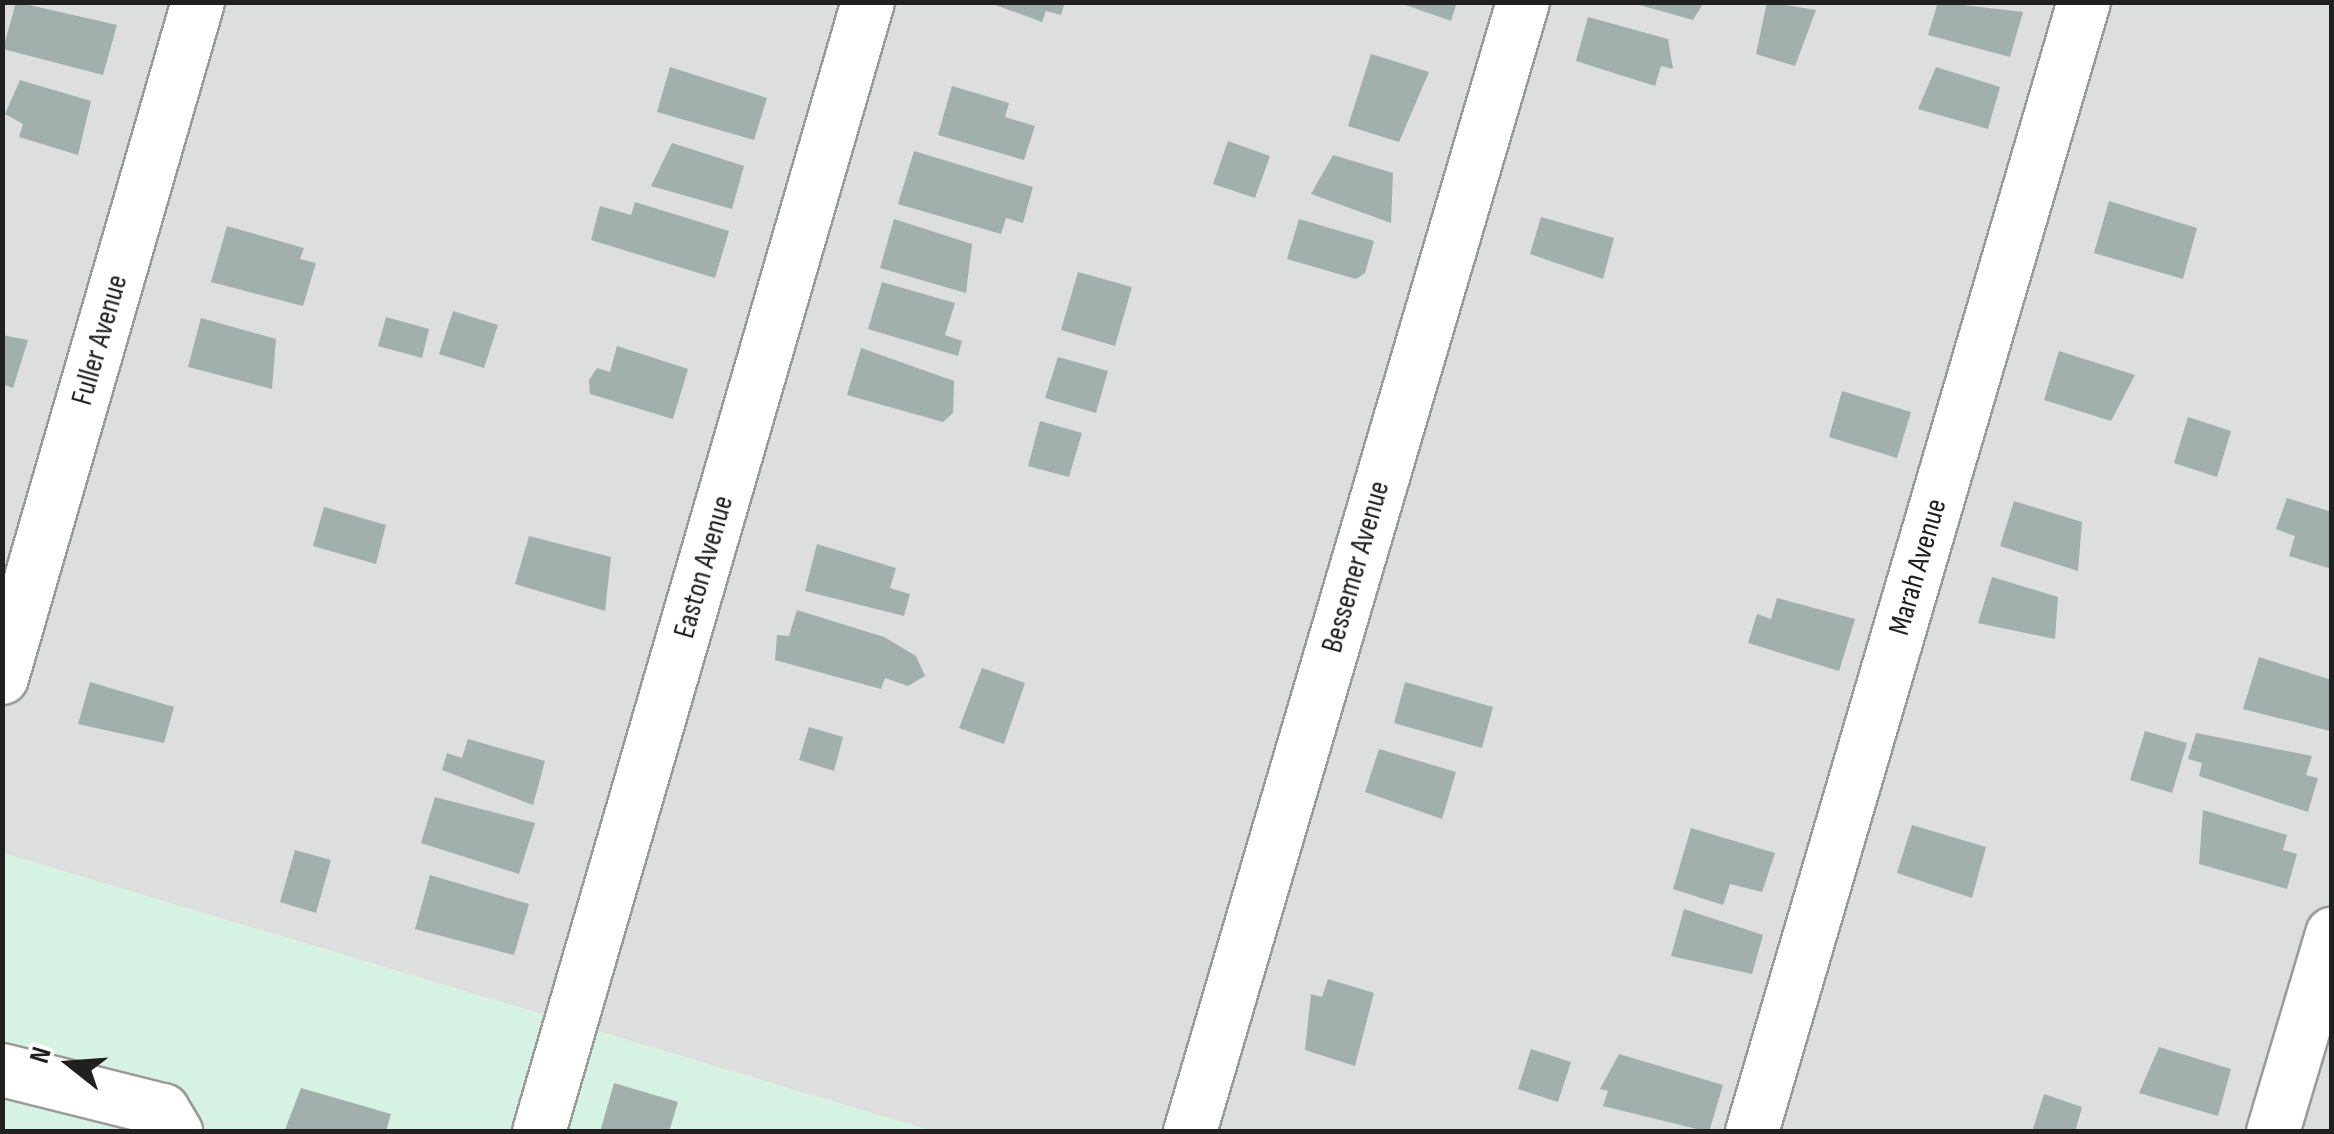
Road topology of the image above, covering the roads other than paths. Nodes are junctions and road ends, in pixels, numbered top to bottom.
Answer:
1 (198, 2) edge
2 (868, 2) edge
3 (1522, 2) edge
4 (2084, 2) edge
5 (2, 678) edge
6 (2332, 934) edge
7 (2, 1070) edge
8 (176, 1132) edge
9 (540, 1132) edge
10 (1190, 1132) edge
11 (1752, 1132) edge
12 (2273, 1132) edge

1 - 5 street, Fuller Avenue
2 - 9 street, Easton Avenue
3 - 10 street, Bessemer Avenue
4 - 11 street, Marah Avenue
6 - 12 street
7 - 8 street

